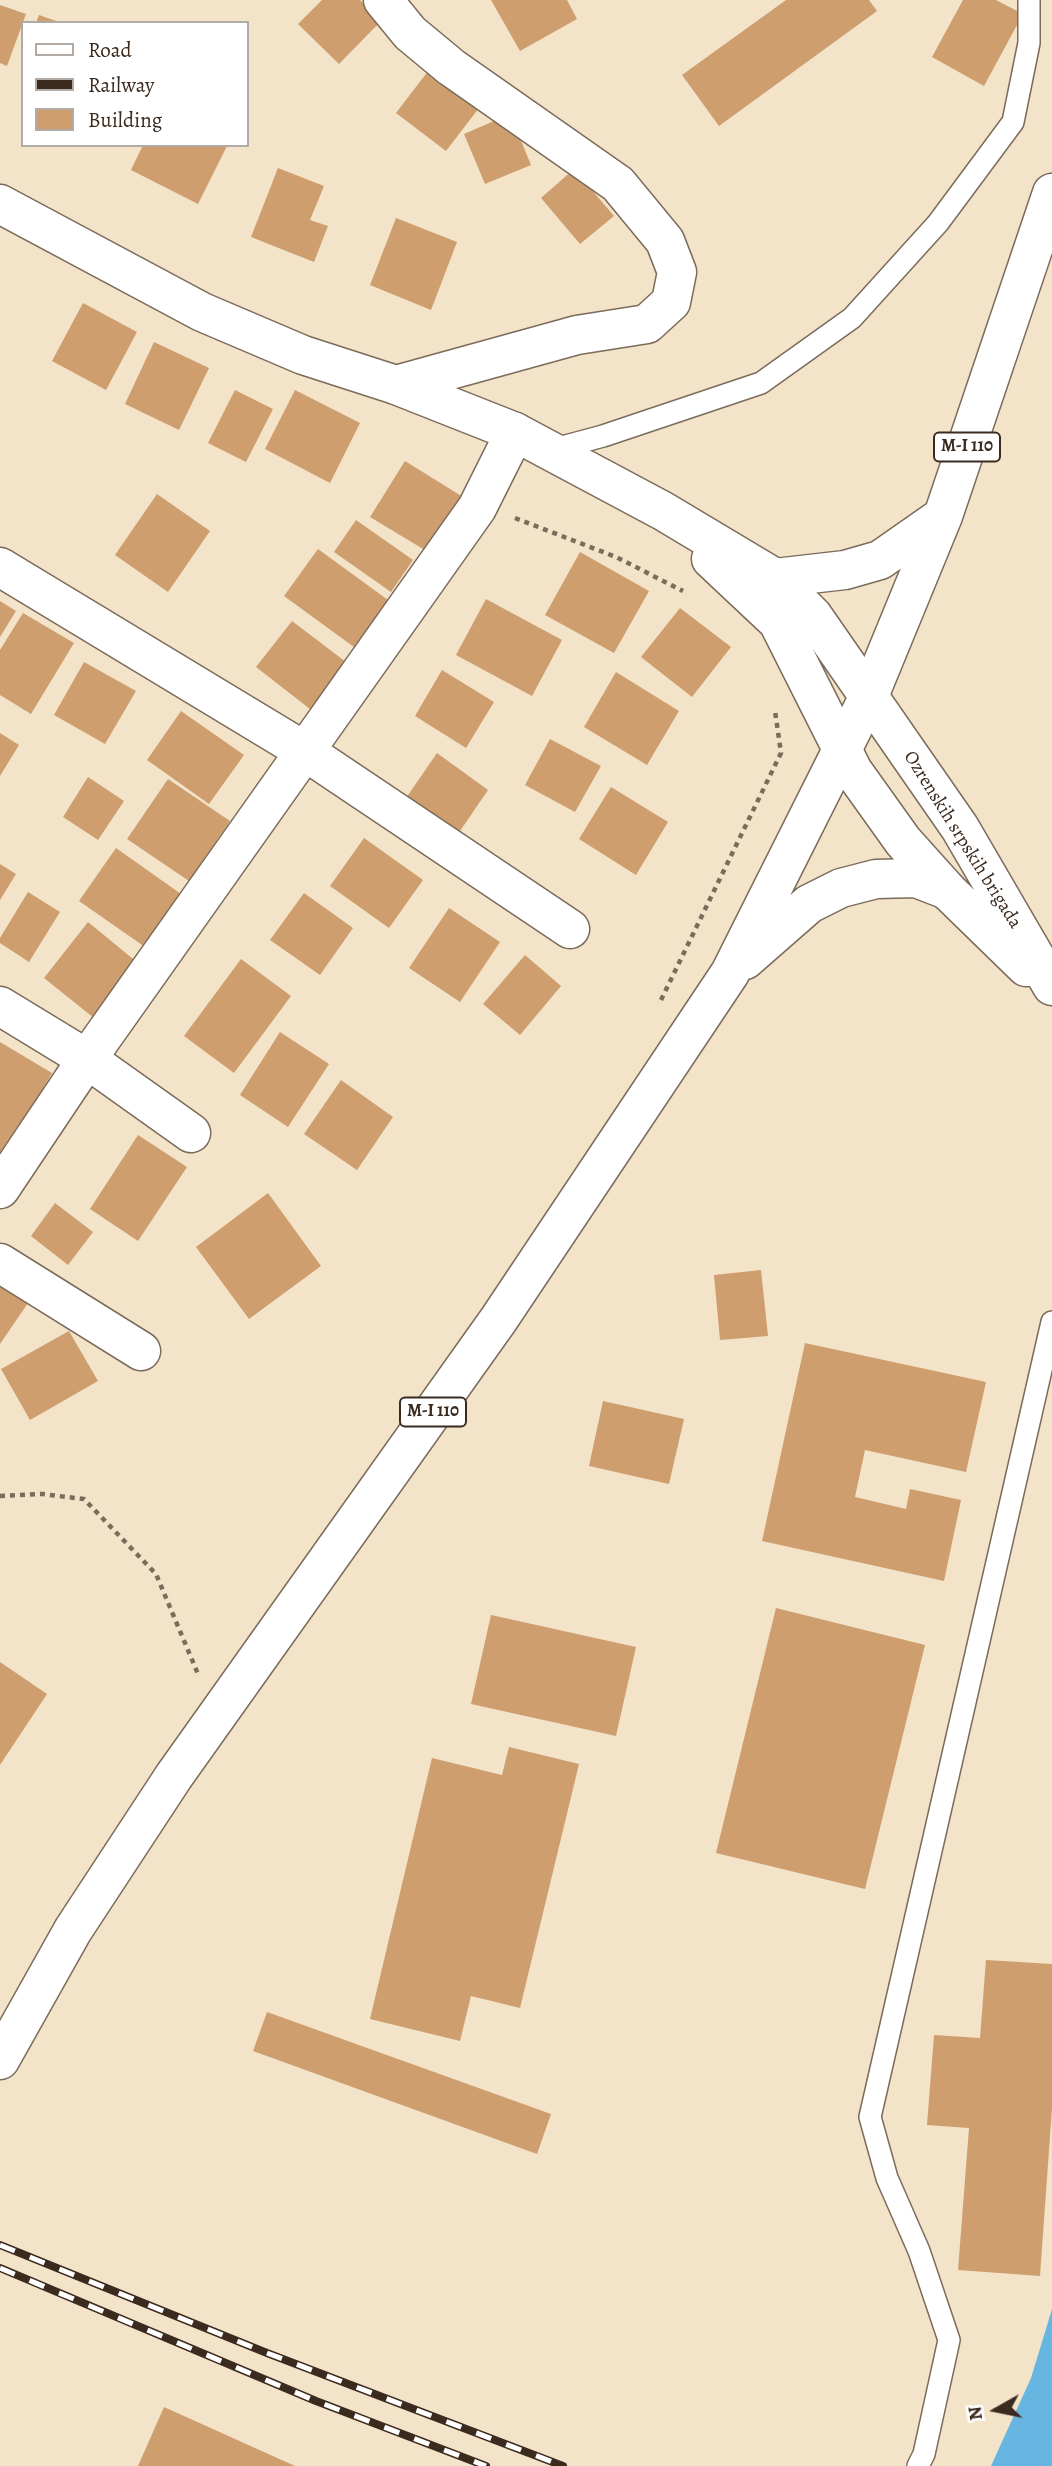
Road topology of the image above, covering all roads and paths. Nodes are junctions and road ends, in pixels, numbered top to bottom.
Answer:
1 (383, 0) edge
2 (1029, 0) edge
3 (1052, 193) edge
4 (0, 204) edge
5 (396, 385) junction
6 (515, 432) junction
7 (549, 450) junction
8 (663, 511) junction
9 (508, 515) dead end
10 (943, 516) junction
11 (0, 568) edge
12 (775, 578) junction
13 (691, 596) dead end
14 (869, 696) junction
15 (772, 702) dead end
16 (843, 750) junction
17 (306, 752) junction
18 (947, 890) junction
19 (570, 929) dead end
20 (730, 973) junction
21 (1052, 986) edge
22 (1052, 993) edge
23 (659, 1004) dead end
24 (0, 1006) edge
25 (87, 1059) junction
26 (191, 1133) dead end
27 (0, 1189) edge
28 (0, 1263) edge
29 (1052, 1322) edge
30 (141, 1351) dead end
31 (0, 1496) edge
32 (208, 1667) dead end
33 (0, 2060) edge
34 (918, 2466) edge

1 - 5 main road
2 - 7 lane
3 - 10 main road, M-I 110
4 - 5 main road
5 - 6 main road
6 - 7 main road
6 - 17 main road
7 - 8 main road
8 - 12 main road, Ozrenskih srpskih brigada
8 - 16 main road, Ozrenskih srpskih brigada
9 - 13 path
10 - 12 main road
10 - 14 main road, M-I 110
11 - 17 main road
12 - 14 main road, Ozrenskih srpskih brigada
14 - 16 main road, M-I 110
14 - 21 main road, Ozrenskih srpskih brigada
15 - 23 path
16 - 18 main road, Ozrenskih srpskih brigada
16 - 20 main road, M-I 110
17 - 19 main road
17 - 25 main road
18 - 20 main road
18 - 22 main road, Ozrenskih srpskih brigada
20 - 33 main road, M-I 110
24 - 25 main road
25 - 26 main road
25 - 27 main road
28 - 30 main road
29 - 34 lane
31 - 32 path

